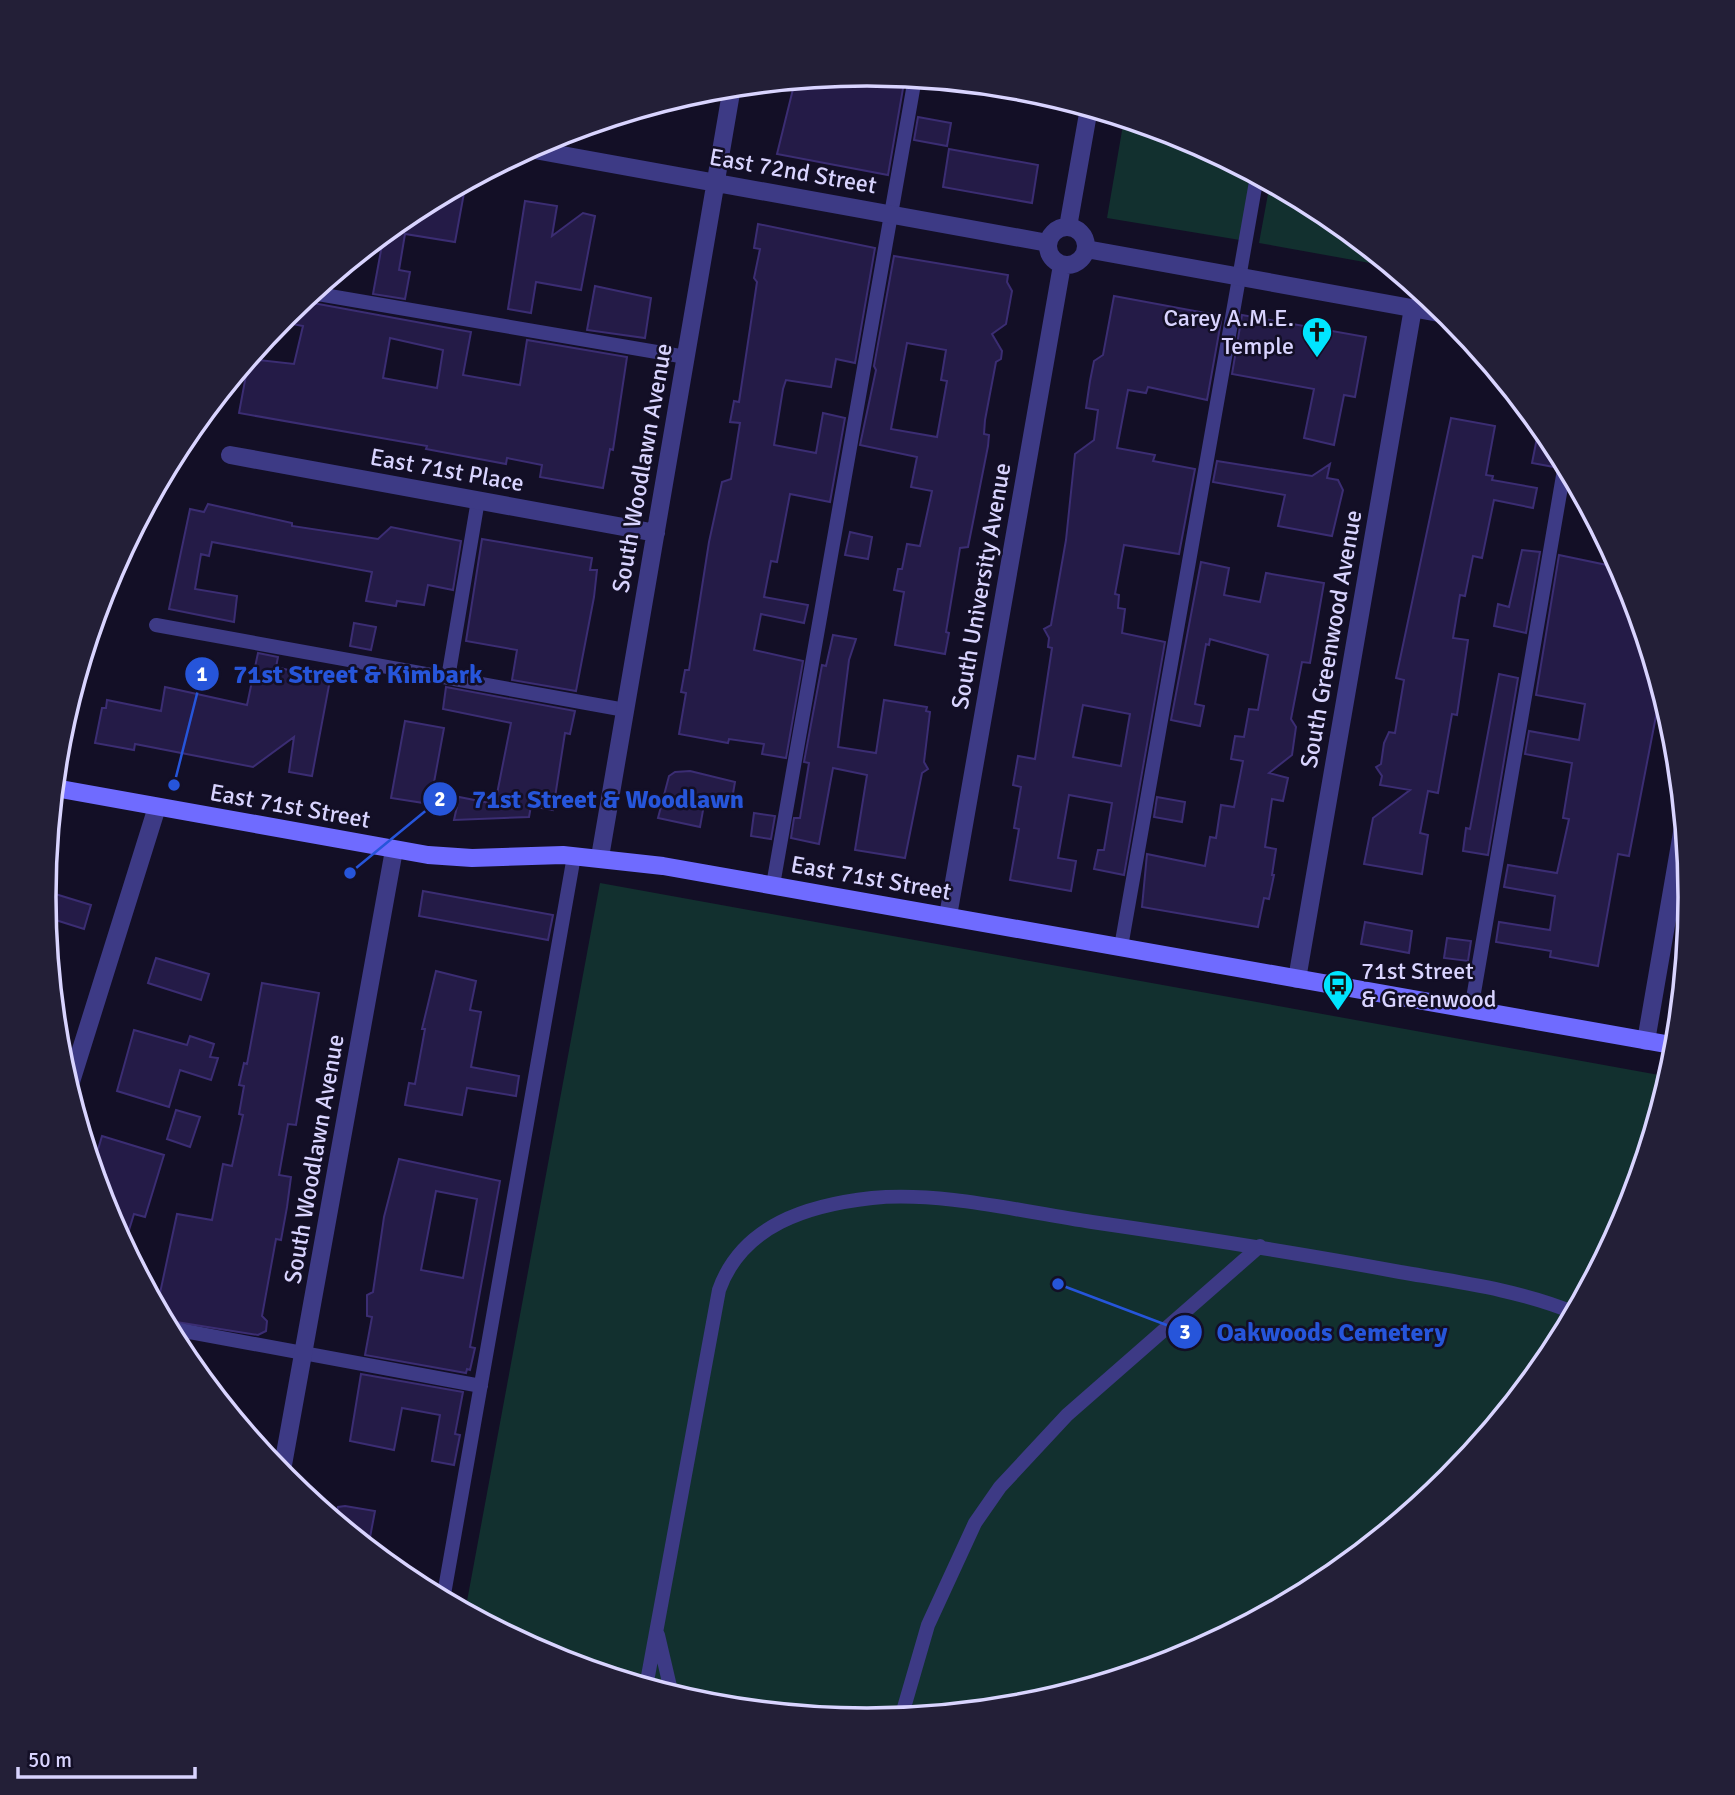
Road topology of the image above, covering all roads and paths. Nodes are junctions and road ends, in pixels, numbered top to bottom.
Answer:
1 (913, 88) edge
2 (730, 98) edge
3 (1087, 117) edge
4 (548, 152) edge
5 (716, 182) junction
6 (1255, 186) edge
7 (892, 214) junction
8 (1068, 227) junction
9 (1048, 243) junction
10 (1086, 249) junction
11 (1062, 265) junction
12 (1240, 277) junction
13 (324, 295) edge
14 (1413, 308) junction
15 (1427, 311) edge
16 (686, 357) junction
17 (230, 455) dead end
18 (1562, 480) edge
19 (478, 500) junction
20 (656, 533) junction
21 (156, 625) dead end
22 (448, 678) junction
23 (625, 710) junction
24 (63, 790) edge
25 (157, 807) junction
26 (394, 850) junction
27 (574, 856) junction
28 (600, 857) junction
29 (1678, 858) edge
30 (773, 885) junction
31 (948, 916) junction
32 (1121, 947) junction
33 (1297, 979) junction
34 (1471, 1010) junction
35 (1646, 1041) junction
36 (1665, 1044) edge
37 (74, 1067) edge
38 (1260, 1246) junction
39 (1566, 1310) edge
40 (182, 1331) edge
41 (303, 1353) junction
42 (481, 1385) junction
43 (284, 1460) edge
44 (445, 1589) edge
45 (657, 1629) junction
46 (648, 1678) edge
47 (669, 1684) edge
48 (904, 1708) edge

1 - 7 lane
2 - 5 street, South Woodlawn Avenue
3 - 8 street
4 - 5 street, East 72nd Street
5 - 7 street, East 72nd Street
5 - 16 street, South Woodlawn Avenue
6 - 12 lane
7 - 9 street, East 72nd Street
7 - 30 lane
8 - 9 street
8 - 10 street
9 - 11 street
10 - 11 street
10 - 12 street
11 - 31 street, South University Avenue
12 - 14 street
12 - 32 lane
13 - 16 lane
14 - 15 street
14 - 33 street, South Greenwood Avenue
16 - 20 street, South Woodlawn Avenue
17 - 19 street, East 71st Place
18 - 34 lane
19 - 20 street, East 71st Place
19 - 22 lane
20 - 23 street, South Woodlawn Avenue
21 - 22 lane
22 - 23 lane
23 - 28 street, South Woodlawn Avenue
24 - 25 main road, East 71st Street
25 - 26 main road, East 71st Street
25 - 37 street
26 - 27 main road, East 71st Street
26 - 41 street, South Woodlawn Avenue
27 - 28 main road, East 71st Street
27 - 42 lane
28 - 30 main road, East 71st Street
29 - 35 street
30 - 31 main road, East 71st Street
31 - 32 main road, East 71st Street
32 - 33 main road, East 71st Street
33 - 34 main road, East 71st Street
34 - 35 main road, East 71st Street
35 - 36 main road, East 71st Street
38 - 39 lane
38 - 45 lane
38 - 48 lane
40 - 41 lane
41 - 42 lane
41 - 43 street, South Woodlawn Avenue
42 - 44 lane
45 - 46 lane
45 - 47 lane

